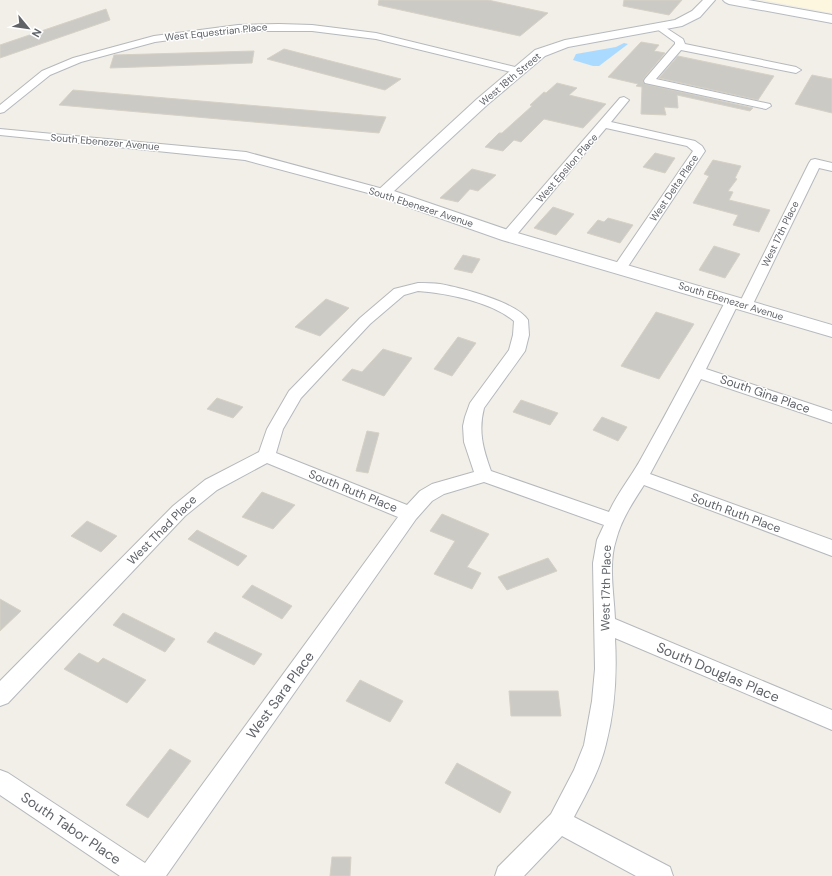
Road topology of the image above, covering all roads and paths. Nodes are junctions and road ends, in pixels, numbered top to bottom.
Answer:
1 (709, 0) edge
2 (729, 0) edge
3 (832, 19) edge
4 (660, 26) junction
5 (678, 46) junction
6 (796, 70) dead end
7 (519, 71) junction
8 (624, 100) dead end
9 (766, 106) dead end
10 (0, 110) edge
11 (605, 124) junction
12 (0, 132) edge
13 (832, 167) edge
14 (383, 194) junction
15 (508, 236) junction
16 (620, 268) junction
17 (738, 304) junction
18 (832, 331) edge
19 (697, 372) junction
20 (832, 417) edge
21 (266, 456) junction
22 (484, 475) junction
23 (640, 477) junction
24 (410, 514) junction
25 (614, 521) junction
26 (832, 548) edge
27 (604, 624) junction
28 (0, 696) edge
29 (832, 720) edge
30 (0, 781) edge
31 (559, 822) junction
32 (142, 876) edge
33 (151, 876) edge
34 (507, 876) edge
35 (661, 876) edge

1 - 4 street, West 18th Street
2 - 3 street
4 - 5 street
4 - 7 street, West 18th Street
5 - 6 street
5 - 9 street
7 - 10 street, West Equestrian Place
7 - 14 street, West 18th Street
8 - 11 street, West Epsilon Place
11 - 15 street, West Epsilon Place
11 - 16 street, West Delta Place
12 - 14 street, South Ebenezer Avenue
13 - 17 street, West 17th Place
14 - 15 street, South Ebenezer Avenue
15 - 16 street, South Ebenezer Avenue
16 - 17 street, South Ebenezer Avenue
17 - 18 street, South Ebenezer Avenue
17 - 19 street, West 17th Place
19 - 20 street, South Gina Place
19 - 23 street, West 17th Place
21 - 22 street
21 - 24 street, South Ruth Place
21 - 28 street, West Thad Place
22 - 24 street, South Ruth Place
22 - 25 street
23 - 25 street, West 17th Place
23 - 26 street, South Ruth Place
24 - 33 street, West Sara Place
25 - 27 street, West 17th Place
27 - 29 street, South Douglas Place
27 - 31 street, West 17th Place
30 - 32 street, South Tabor Place
31 - 34 street, West 17th Place
31 - 35 street

